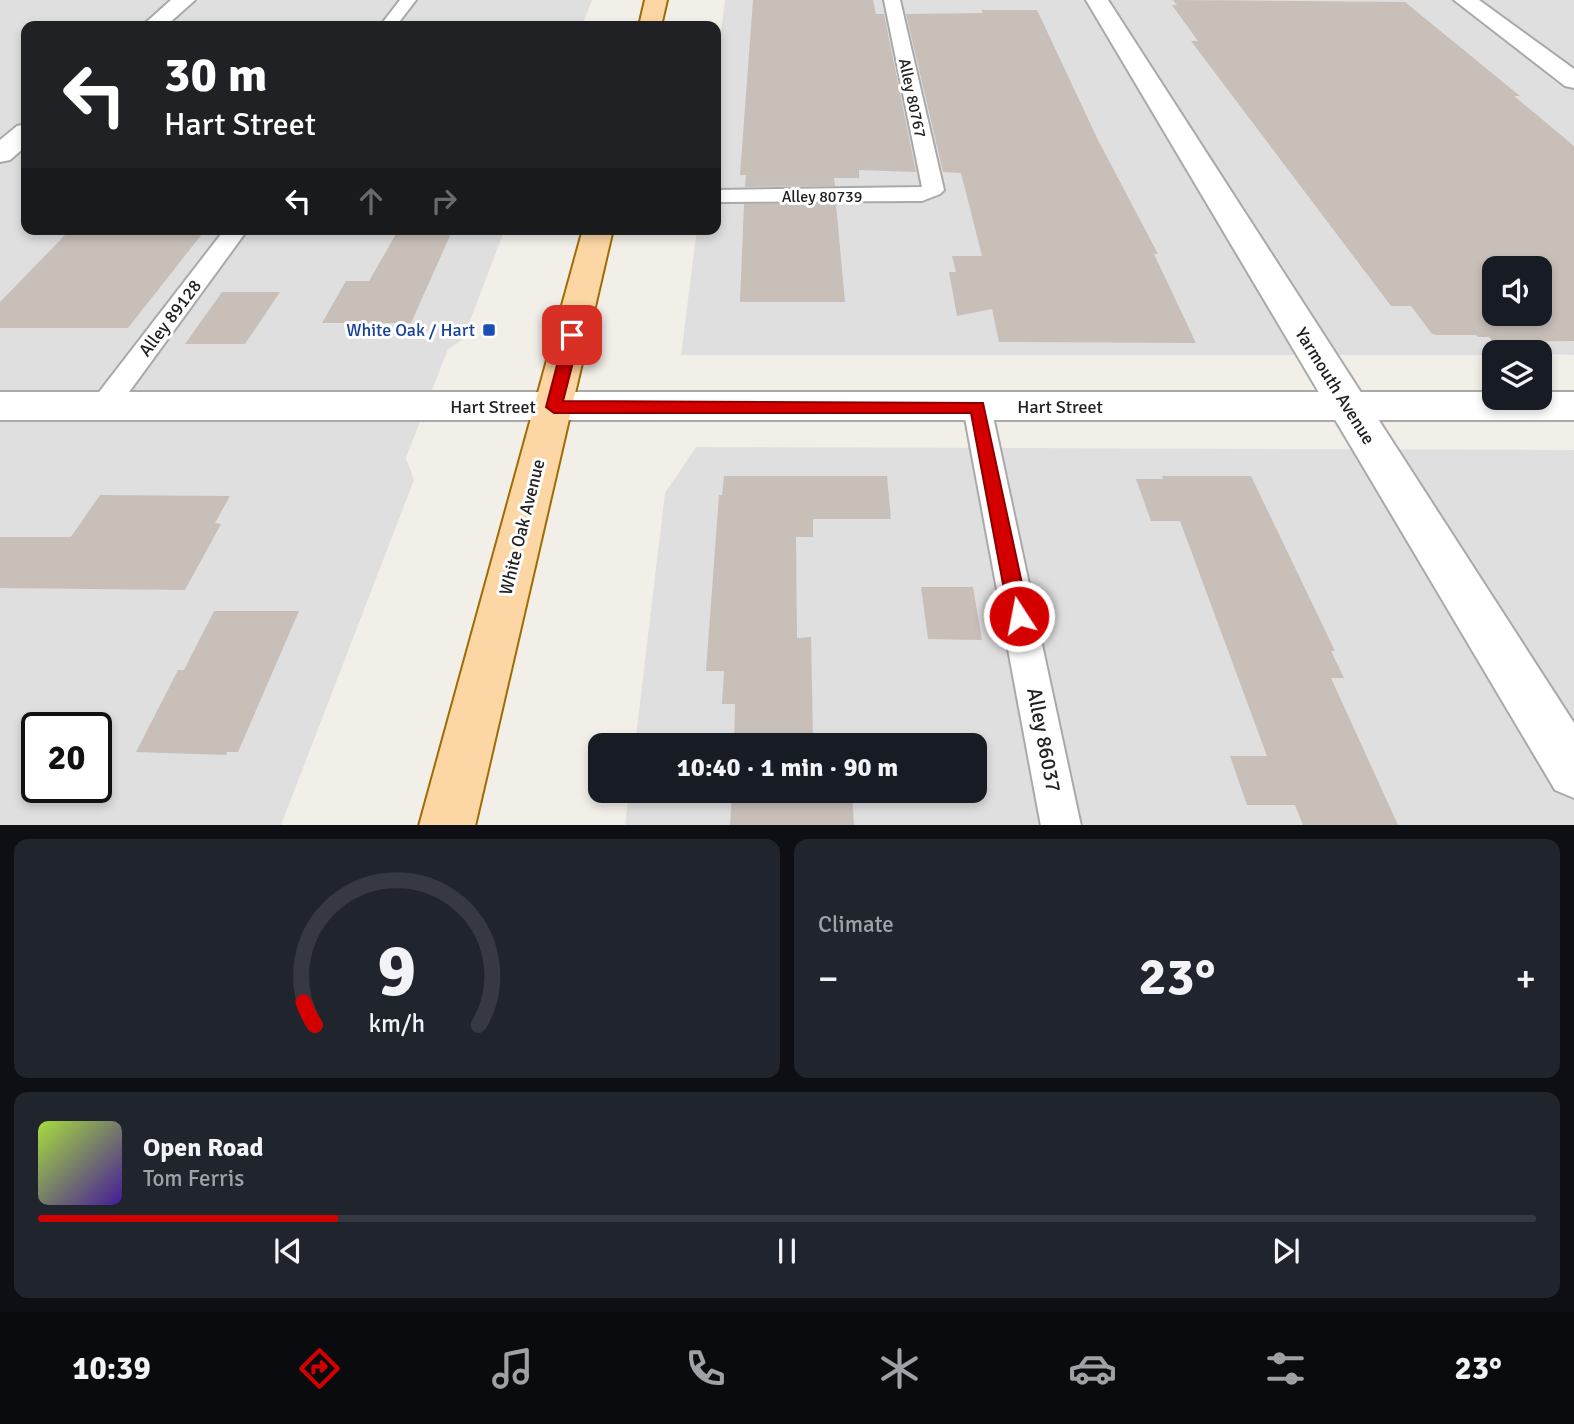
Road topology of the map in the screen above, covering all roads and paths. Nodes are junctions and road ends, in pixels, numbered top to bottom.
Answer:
1 (184, 0) edge
2 (408, 0) edge
3 (656, 0) edge
4 (892, 0) edge
5 (1097, 0) edge
6 (1465, 0) edge
7 (159, 21) edge
8 (392, 21) edge
9 (651, 21) edge
10 (1574, 81) edge
11 (21, 136) edge
12 (0, 155) edge
13 (927, 192) joint
14 (721, 196) edge
15 (232, 235) edge
16 (597, 235) edge
17 (0, 406) edge
18 (1348, 406) junction
19 (1574, 406) edge
20 (103, 407) junction
21 (554, 407) junction
22 (977, 407) junction
23 (1574, 771) edge
24 (447, 825) edge
25 (1061, 825) edge

1 - 7 street
2 - 8 lane
3 - 9 main road
4 - 13 lane, Alley 80767
5 - 18 street, Yarmouth Avenue
6 - 10 street
11 - 12 street
13 - 14 lane, Alley 80739
15 - 20 lane, Alley 89128
16 - 21 main road, White Oak Avenue
17 - 20 street, Hart Street
18 - 19 street, Hart Street
18 - 22 street, Hart Street
18 - 23 street, Yarmouth Avenue
20 - 21 street, Hart Street
21 - 22 street, Hart Street
21 - 24 main road, White Oak Avenue
22 - 25 lane, Alley 86037

